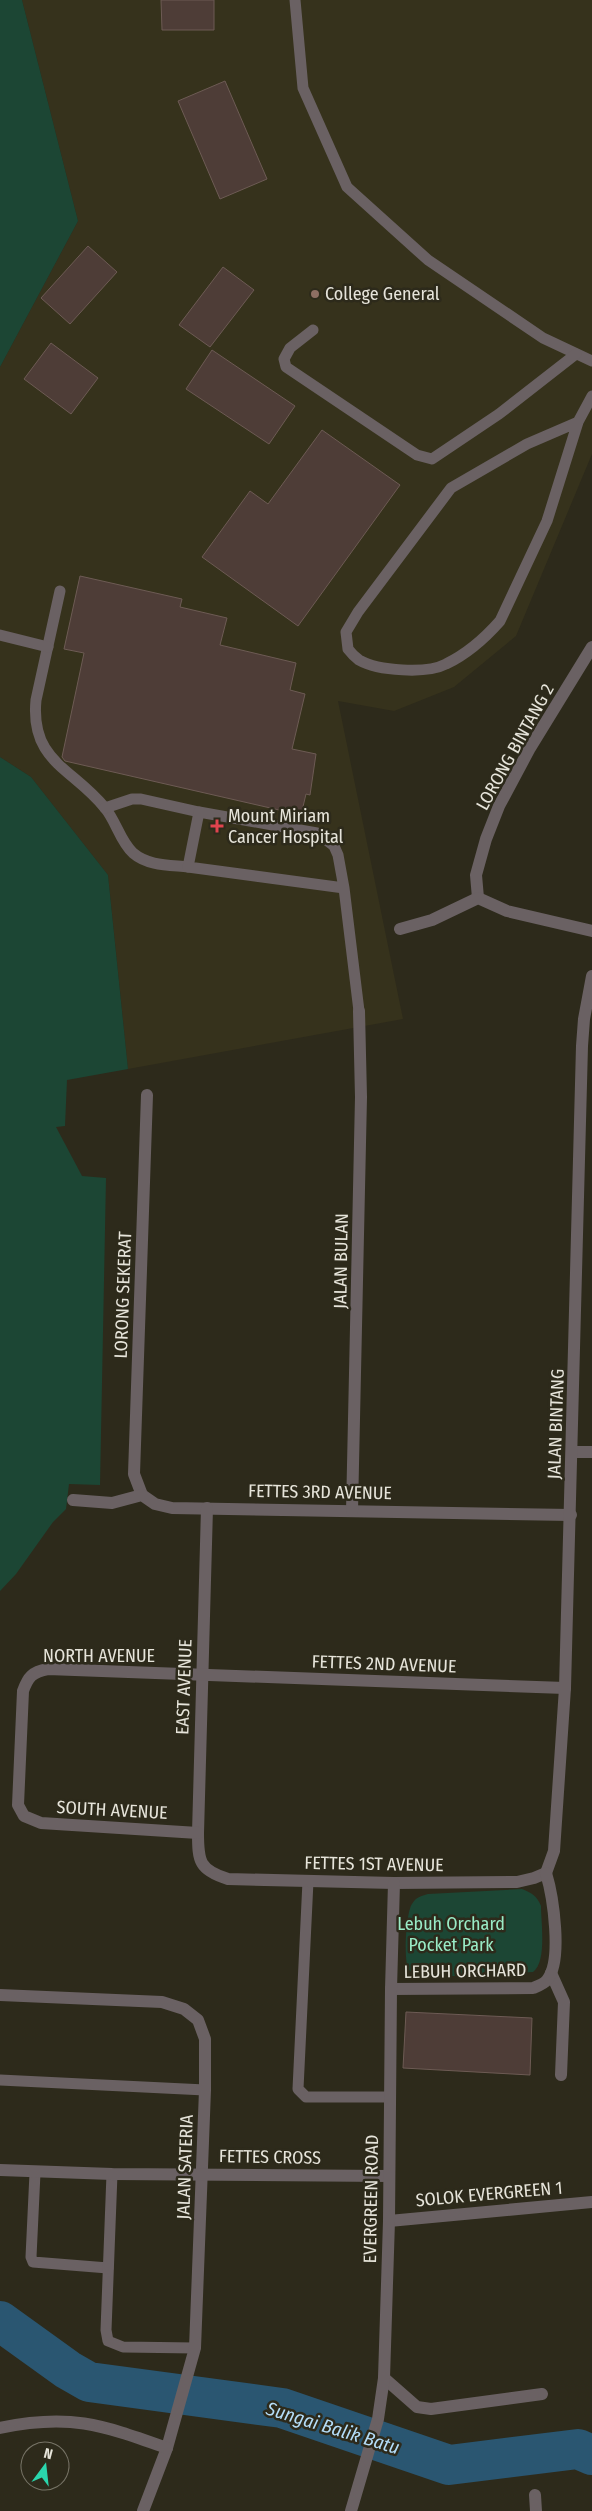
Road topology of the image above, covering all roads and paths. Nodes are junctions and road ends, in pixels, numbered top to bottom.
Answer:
1 (295, 0) edge
2 (313, 330) dead end
3 (576, 354) junction
4 (592, 361) edge
5 (592, 396) edge
6 (578, 422) junction
7 (60, 591) dead end
8 (0, 635) edge
9 (48, 647) junction
10 (592, 647) edge
11 (105, 808) junction
12 (199, 812) junction
13 (188, 867) junction
14 (344, 888) junction
15 (478, 898) junction
16 (400, 929) dead end
17 (592, 931) edge
18 (592, 976) edge
19 (358, 1012) joint
20 (146, 1095) dead end
21 (572, 1452) junction
22 (592, 1452) edge
23 (142, 1495) junction
24 (73, 1500) dead end
25 (207, 1508) junction
26 (352, 1511) junction
27 (571, 1514) junction
28 (202, 1675) junction
29 (565, 1688) junction
30 (24, 1816) joint
31 (198, 1833) junction
32 (203, 1866) joint
33 (546, 1873) junction
34 (308, 1881) junction
35 (394, 1883) junction
36 (551, 1973) junction
37 (391, 1989) junction
38 (0, 1995) edge
39 (561, 2075) dead end
40 (0, 2080) edge
41 (205, 2090) junction
42 (390, 2097) junction
43 (0, 2170) edge
44 (35, 2173) junction
45 (112, 2174) junction
46 (202, 2174) junction
47 (389, 2176) junction
48 (592, 2202) edge
49 (389, 2221) junction
50 (108, 2268) junction
51 (194, 2348) junction
52 (384, 2378) junction
53 (542, 2394) dead end
54 (0, 2428) edge
55 (167, 2448) junction
56 (535, 2495) dead end
57 (143, 2511) edge
58 (351, 2511) edge
59 (536, 2511) edge

1 - 3 lane
2 - 3 lane
3 - 4 lane
5 - 6 lane
6 - 6 lane
7 - 9 lane
8 - 9 lane
9 - 11 lane
10 - 15 street, LORONG BINTANG 2
11 - 12 lane
11 - 13 lane
12 - 13 lane
12 - 14 lane
13 - 14 lane
14 - 19 lane
15 - 16 street
15 - 17 street
18 - 21 street, JALAN BINTANG
19 - 26 street, JALAN BULAN
20 - 23 street, LORONG SEKERAT
21 - 22 street
21 - 27 street, JALAN BINTANG
23 - 24 street
23 - 25 street, FETTES 3RD AVENUE
25 - 26 street, FETTES 3RD AVENUE
25 - 28 street, EAST AVENUE
26 - 27 street, FETTES 3RD AVENUE
27 - 29 street, JALAN BINTANG
28 - 29 street, FETTES 2ND AVENUE
28 - 30 street, NORTH AVENUE
28 - 31 street, EAST AVENUE
29 - 33 street, JALAN BINTANG
30 - 31 street, SOUTH AVENUE
31 - 32 street, EAST AVENUE
32 - 34 street, FETTES 1ST AVENUE
33 - 35 street, FETTES 1ST AVENUE
33 - 36 street, LEBUH ORCHARD
34 - 35 street, FETTES 1ST AVENUE
34 - 42 lane
35 - 37 street, EVERGREEN ROAD
36 - 37 street, LEBUH ORCHARD
36 - 39 street
37 - 42 street, EVERGREEN ROAD
38 - 41 street, JALAN SATERIA
40 - 41 lane
41 - 46 street, JALAN SATERIA
42 - 47 street, EVERGREEN ROAD
43 - 44 street, FETTES CROSS
44 - 45 street, FETTES CROSS
44 - 50 lane
45 - 46 street, FETTES CROSS
45 - 50 lane
46 - 47 street, FETTES CROSS
46 - 51 street, JALAN SATERIA
47 - 49 street, EVERGREEN ROAD
48 - 49 street, SOLOK EVERGREEN 1
49 - 52 street, EVERGREEN ROAD
50 - 51 lane
51 - 55 street, JALAN SATERIA
52 - 53 street
52 - 58 street, EVERGREEN ROAD
54 - 55 street
55 - 57 street, JALAN SATERIA
56 - 59 street

